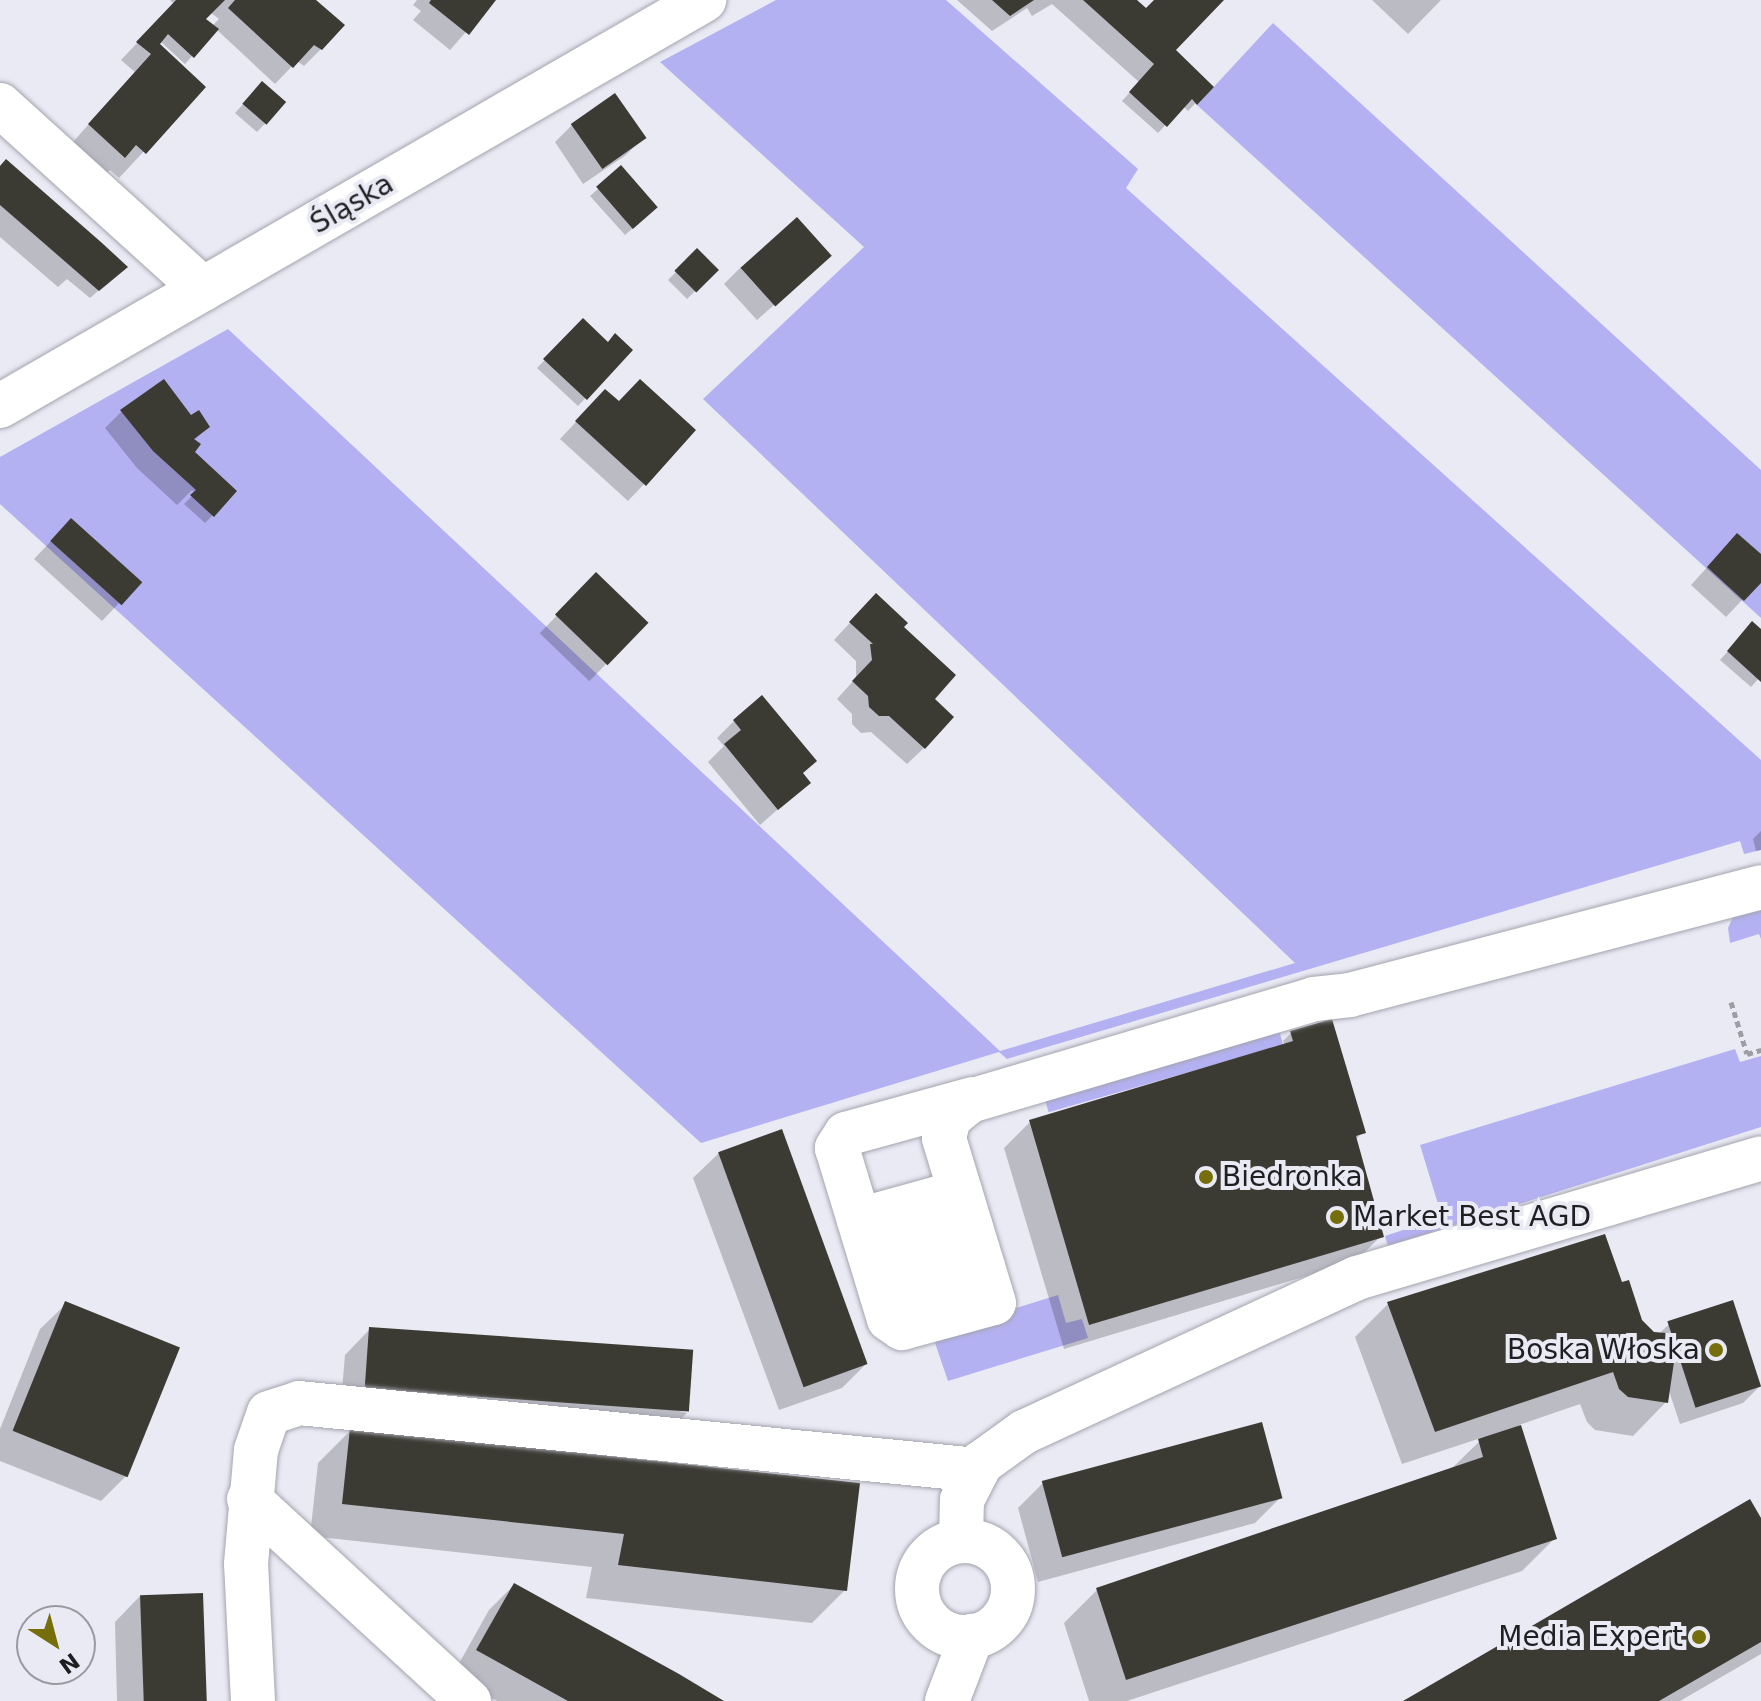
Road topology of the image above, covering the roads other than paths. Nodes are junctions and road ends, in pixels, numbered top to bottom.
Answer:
1 (704, 0) edge
2 (0, 105) edge
3 (203, 289) junction
4 (0, 406) edge
5 (1761, 887) edge
6 (973, 1099) junction
7 (1761, 1158) edge
8 (966, 1209) junction
9 (870, 1257) junction
10 (977, 1470) junction
11 (249, 1499) junction
12 (961, 1540) junction
13 (972, 1636) junction
14 (253, 1701) edge
15 (469, 1701) edge
16 (947, 1701) edge

1 - 3 street, Śląska
2 - 3 street
3 - 4 street, Śląska
5 - 6 street
6 - 8 street
6 - 9 street
7 - 10 street
8 - 9 street
8 - 9 street
10 - 11 street
10 - 12 street
11 - 14 street
11 - 15 street
12 - 13 street
12 - 13 street
13 - 16 street

